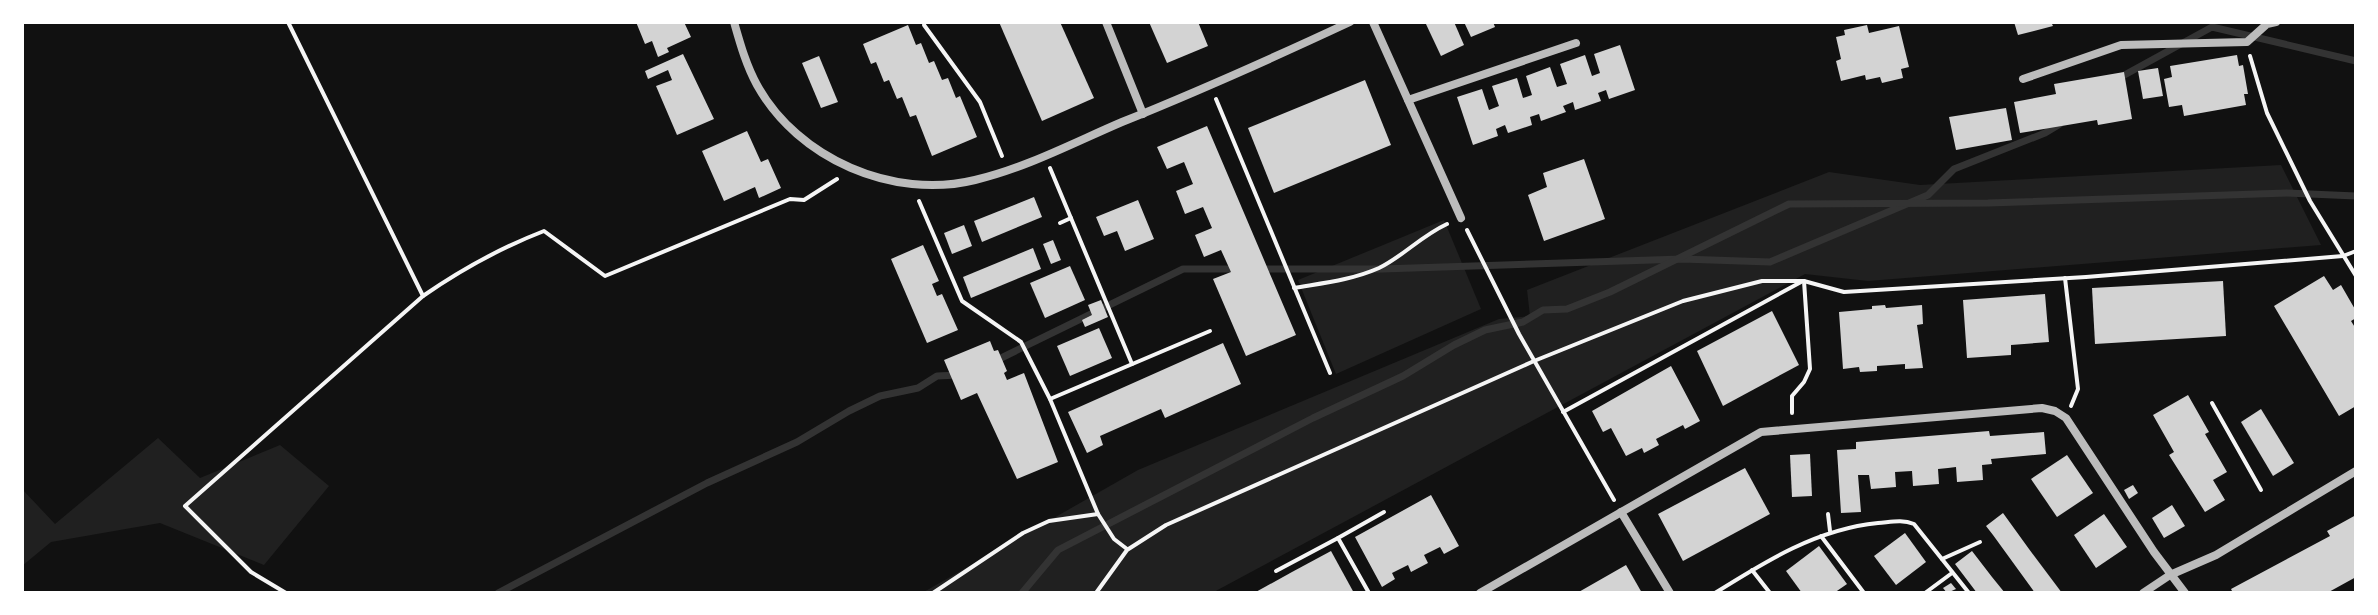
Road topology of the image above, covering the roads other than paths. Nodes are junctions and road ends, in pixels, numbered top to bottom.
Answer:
1 (734, 22) edge
2 (1106, 22) edge
3 (1350, 22) edge
4 (1373, 22) edge
5 (2276, 22) edge
6 (1576, 43) dead end
7 (2023, 79) dead end
8 (1408, 100) junction
9 (1143, 114) junction
10 (1461, 218) road end
11 (2356, 471) edge
12 (1621, 512) junction
13 (2170, 575) junction
14 (1480, 593) edge
15 (1670, 593) edge
16 (2143, 593) edge
17 (2185, 593) edge

1 - 9 street
2 - 9 street
3 - 9 street
4 - 8 street
5 - 7 street
6 - 8 street
8 - 10 street
11 - 13 street
12 - 13 street
12 - 14 street
12 - 15 street
13 - 16 street
13 - 17 street

